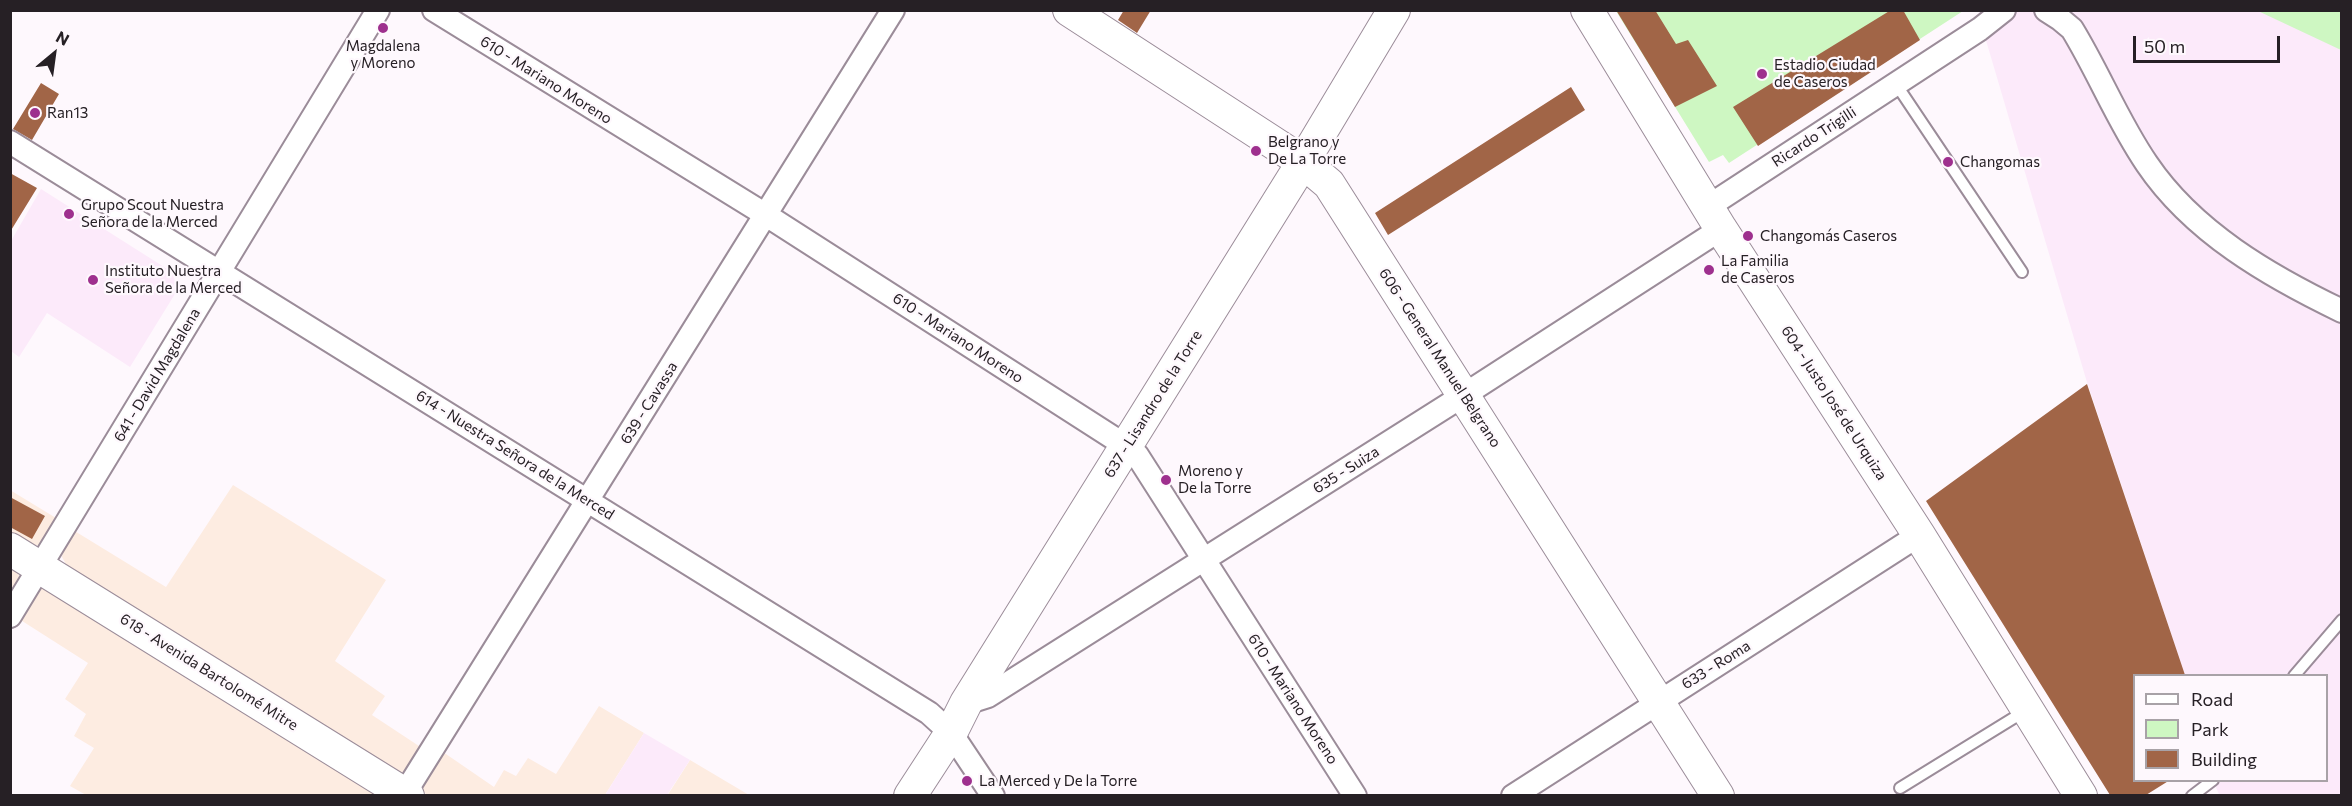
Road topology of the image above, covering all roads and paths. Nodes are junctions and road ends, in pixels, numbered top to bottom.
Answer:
1 (378, 10) edge
2 (434, 10) edge
3 (894, 10) edge
4 (1069, 10) edge
5 (1394, 10) edge
6 (1587, 10) edge
7 (2004, 10) edge
8 (2046, 10) edge
9 (1896, 84) junction
10 (10, 142) edge
11 (1304, 162) junction
12 (766, 215) junction
13 (1715, 218) junction
14 (219, 272) junction
15 (2022, 272) dead end
16 (2342, 311) edge
17 (1464, 395) junction
18 (1126, 446) junction
19 (589, 500) junction
20 (1919, 535) junction
21 (10, 549) edge
22 (1203, 559) junction
23 (40, 568) junction
24 (10, 615) edge
25 (2342, 620) edge
26 (2338, 632) edge
27 (2295, 674) edge
28 (1659, 701) junction
29 (966, 703) junction
30 (2027, 709) junction
31 (951, 733) junction
32 (2210, 782) edge
33 (1900, 788) dead end
34 (405, 795) edge
35 (910, 795) edge
36 (993, 795) edge
37 (1355, 795) edge
38 (1513, 795) edge
39 (1718, 795) edge
40 (2081, 795) edge
41 (2192, 795) edge

1 - 14 street, 641 - David Magdalena
2 - 12 street, 610 - Mariano Moreno
3 - 12 street, 639 - Cavassa
4 - 11 street, 606 - General Manuel Belgrano
5 - 11 street, 637 - Lisandro de la Torre
6 - 13 street, 604 - Justo José de Urquiza
7 - 9 street, Ricardo Trigilli
8 - 16 street
9 - 13 street, Ricardo Trigilli
9 - 15 lane
10 - 14 street, 614 - Nuestra Señora de la Merced
11 - 17 street, 606 - General Manuel Belgrano
11 - 18 street, 637 - Lisandro de la Torre
12 - 18 street, 610 - Mariano Moreno
12 - 19 street, 639 - Cavassa
13 - 17 street, 635 - Suiza
13 - 20 street, 604 - Justo José de Urquiza
14 - 19 street, 614 - Nuestra Señora de la Merced
14 - 23 street, 641 - David Magdalena
17 - 22 street, 635 - Suiza
17 - 28 street, 606 - General Manuel Belgrano
18 - 22 street, 610 - Mariano Moreno
18 - 29 street, 637 - Lisandro de la Torre
19 - 31 street, 614 - Nuestra Señora de la Merced
19 - 34 street, 639 - Cavassa
20 - 28 street, 633 - Roma
20 - 30 street, 604 - Justo José de Urquiza
21 - 23 street, 618 - Avenida Bartolomé Mitre
22 - 29 street, 635 - Suiza
22 - 37 street, 610 - Mariano Moreno
23 - 24 street, 641 - David Magdalena
23 - 34 street, 618 - Avenida Bartolomé Mitre
25 - 26 lane
26 - 27 lane
28 - 38 street, 633 - Roma
28 - 39 street, 606 - General Manuel Belgrano
29 - 31 street, 637 - Lisandro de la Torre
30 - 33 lane
30 - 40 street, 604 - Justo José de Urquiza
31 - 35 street, 637 - Lisandro de la Torre
31 - 36 street, 614 - Nuestra Señora de la Merced
32 - 41 lane

